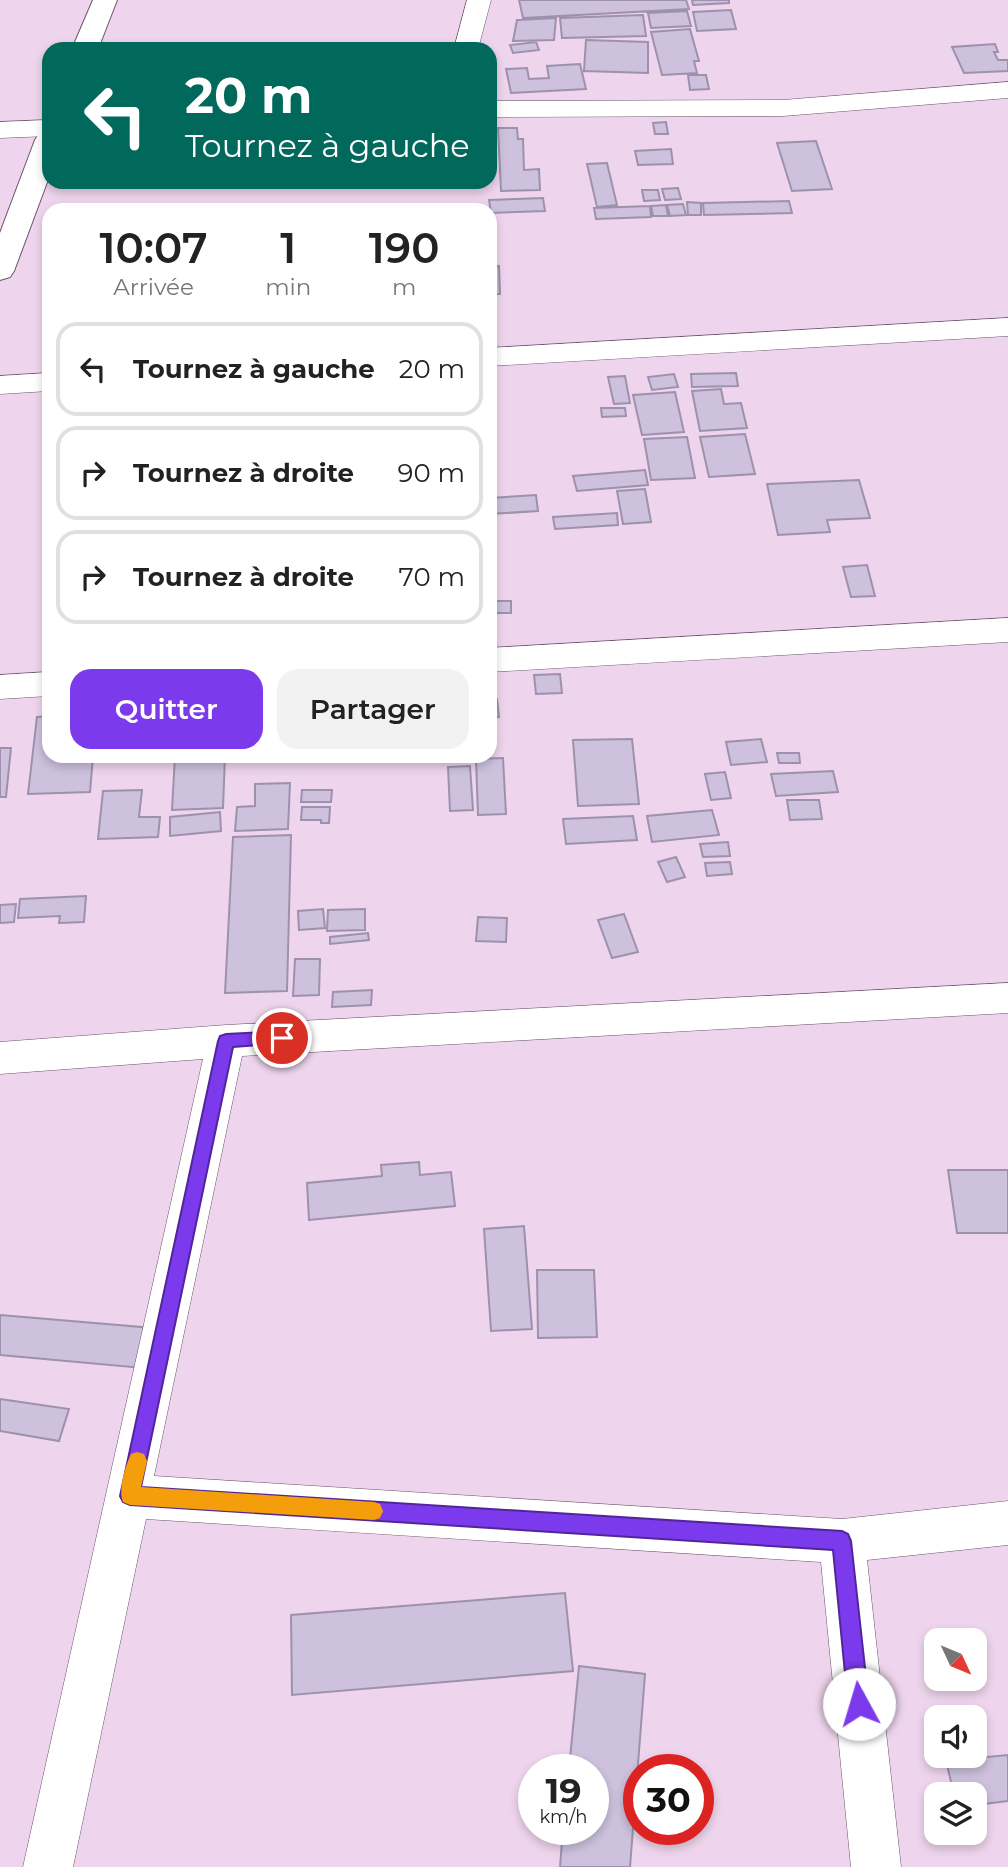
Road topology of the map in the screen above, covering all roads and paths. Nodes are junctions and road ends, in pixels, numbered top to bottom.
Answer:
1 (105, 0) edge
2 (479, 0) edge
3 (88, 42) edge
4 (468, 42) edge
5 (1008, 90) edge
6 (497, 109) edge
7 (42, 128) edge
8 (0, 130) edge
9 (42, 159) edge
10 (0, 271) edge
11 (1008, 327) edge
12 (497, 357) edge
13 (42, 382) edge
14 (0, 385) edge
15 (1008, 631) edge
16 (497, 660) edge
17 (42, 684) edge
18 (0, 687) edge
19 (1008, 998) edge
20 (226, 1041) junction
21 (0, 1058) edge
22 (130, 1496) junction
23 (1008, 1524) edge
24 (842, 1541) junction
25 (48, 1867) edge
26 (876, 1867) edge

1 - 3 street
2 - 4 street
5 - 6 street
7 - 8 street
9 - 10 street
11 - 12 street
13 - 14 street
15 - 16 street
17 - 18 street
19 - 20 street
20 - 21 street
20 - 22 street
22 - 24 street
22 - 25 street
23 - 24 street
24 - 26 street

